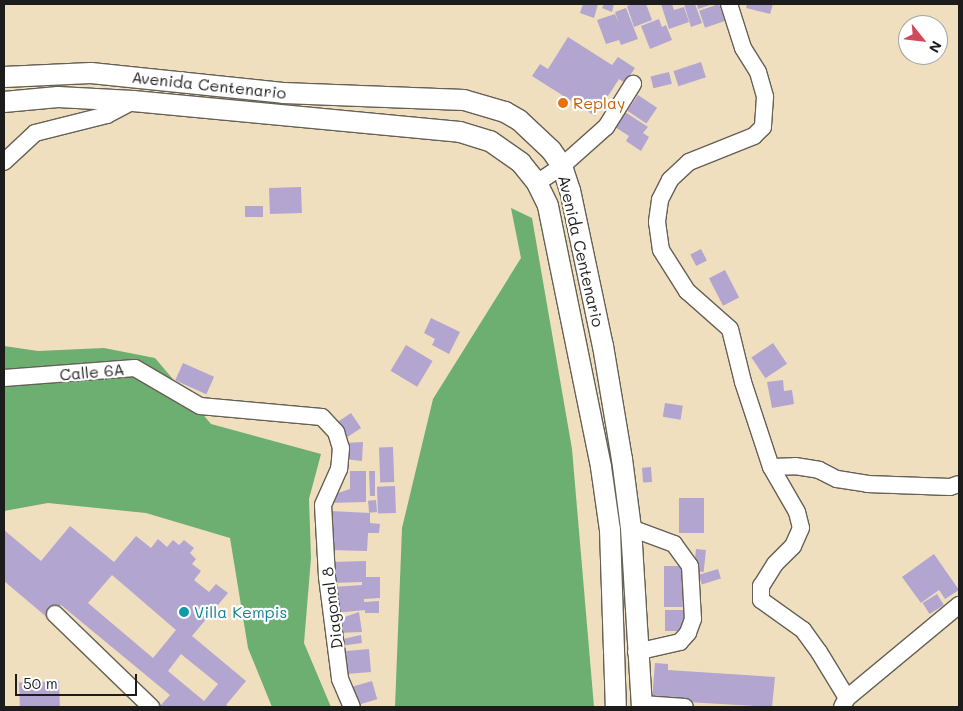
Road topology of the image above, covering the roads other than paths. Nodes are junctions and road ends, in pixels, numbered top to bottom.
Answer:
1 (729, 4) edge
2 (4, 77) edge
3 (633, 84) dead end
4 (133, 101) junction
5 (4, 102) edge
6 (4, 162) edge
7 (562, 166) junction
8 (537, 183) junction
9 (4, 378) edge
10 (772, 467) junction
11 (959, 484) edge
12 (323, 505) joint
13 (631, 528) junction
14 (959, 604) edge
15 (55, 614) dead end
16 (636, 623) junction
17 (613, 624) junction
18 (636, 652) junction
19 (844, 703) edge
20 (642, 706) edge
21 (151, 707) edge
22 (352, 707) edge
23 (616, 707) edge
24 (685, 707) edge

1 - 10 street
2 - 7 main road, Avenida Centenario
3 - 7 street
4 - 5 main road, Avenida Centenario
4 - 6 street
4 - 8 main road, Avenida Centenario
7 - 8 street
7 - 13 main road, Avenida Centenario
8 - 17 main road, Avenida Centenario
9 - 12 street, Calle 6A
10 - 11 street
10 - 19 street
12 - 22 street, Diagonal 8
13 - 16 main road, Avenida Centenario
13 - 18 street
14 - 19 street
15 - 21 street
16 - 17 main road
16 - 18 main road, Avenida Centenario
17 - 23 main road, Avenida Centenario
18 - 20 main road, Avenida Centenario
20 - 24 street

